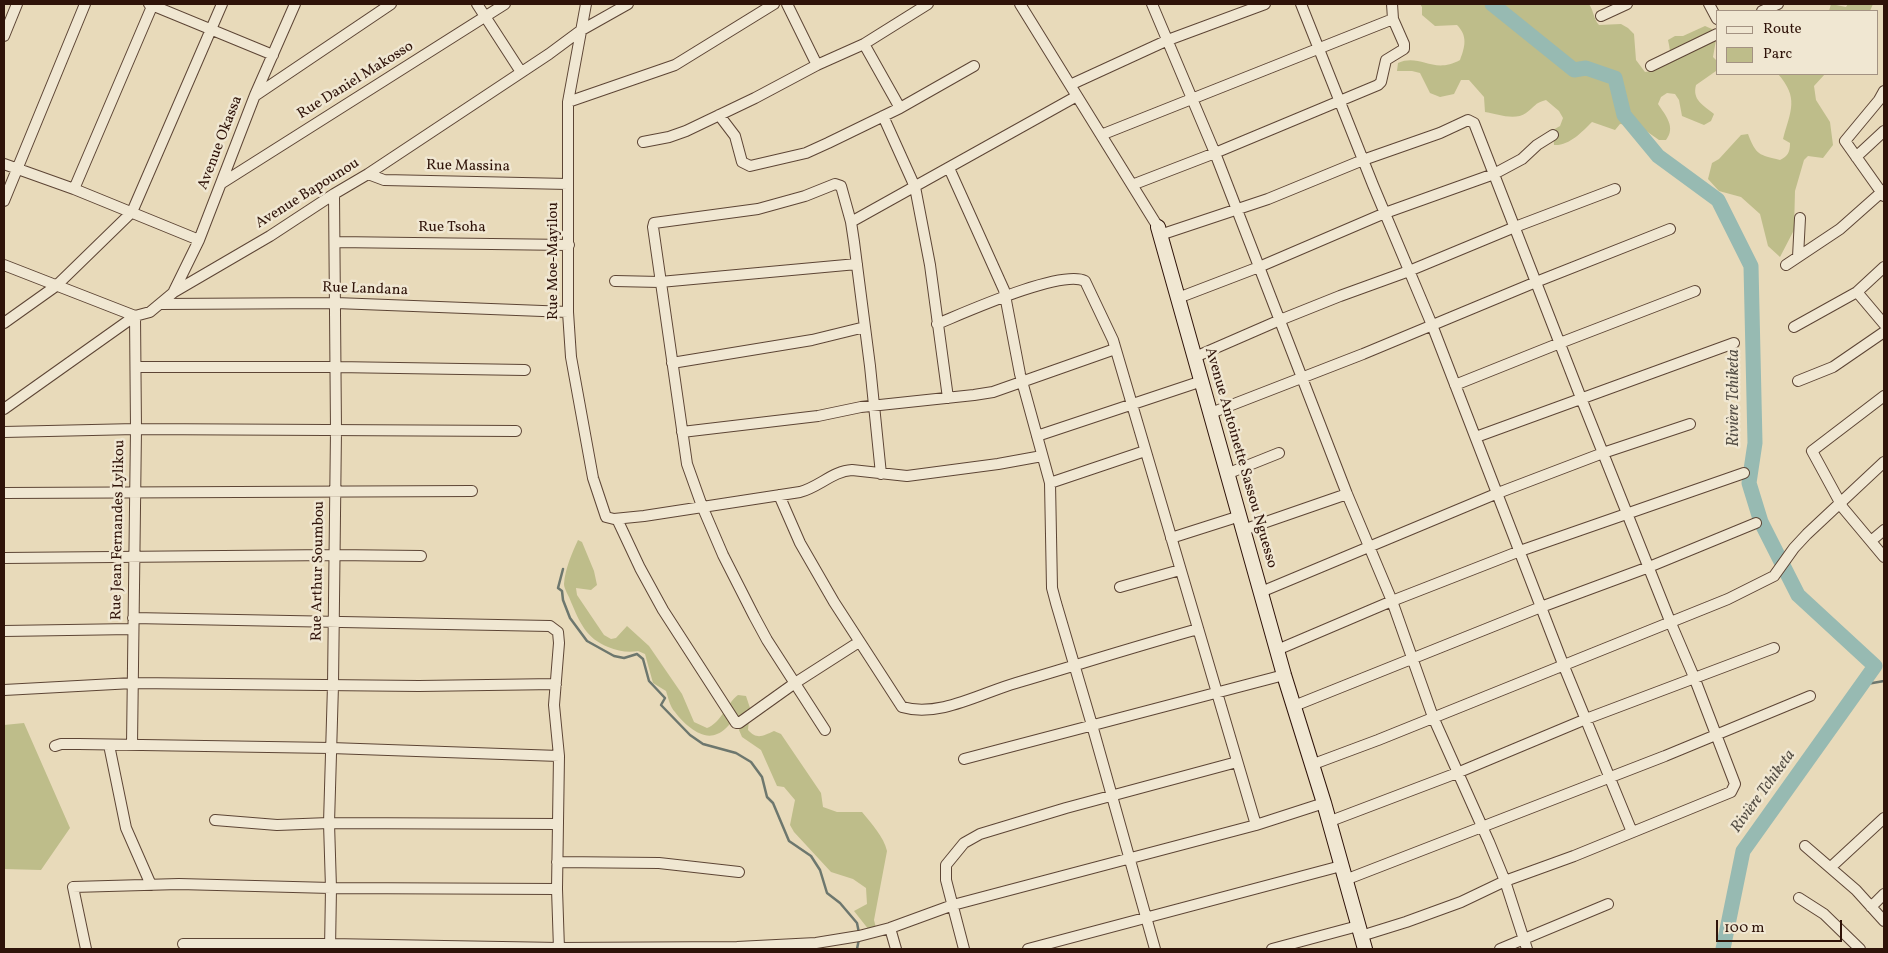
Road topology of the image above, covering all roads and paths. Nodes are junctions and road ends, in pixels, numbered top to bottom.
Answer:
1 (17, 4) edge
2 (85, 4) edge
3 (152, 4) edge
4 (222, 4) edge
5 (295, 4) edge
6 (391, 4) edge
7 (477, 4) edge
8 (505, 4) edge
9 (586, 4) edge
10 (628, 4) edge
11 (774, 4) edge
12 (787, 4) edge
13 (928, 4) edge
14 (1020, 4) edge
15 (1152, 4) edge
16 (1265, 4) edge
17 (1301, 4) edge
18 (1392, 4) edge
19 (1627, 4) edge
20 (1709, 4) edge
21 (1778, 4) edge
22 (1764, 10) edge
23 (1601, 16) dead end
24 (485, 17) junction
25 (1716, 17) edge
26 (1393, 19) junction
27 (211, 29) junction
28 (580, 31) junction
29 (1716, 34) edge
30 (4, 36) edge
31 (1168, 40) junction
32 (864, 44) junction
33 (1319, 49) junction
34 (273, 55) junction
35 (817, 65) junction
36 (974, 66) dead end
37 (1651, 66) dead end
38 (521, 72) junction
39 (1070, 85) junction
40 (1884, 90) edge
41 (255, 95) junction
42 (1077, 96) junction
43 (1192, 98) junction
44 (1339, 100) junction
45 (568, 102) junction
46 (900, 108) junction
47 (719, 115) junction
48 (883, 116) junction
49 (1884, 131) edge
50 (1101, 135) junction
51 (1553, 135) dead end
52 (642, 142) dead end
53 (1214, 153) junction
54 (1856, 157) junction
55 (1363, 160) junction
56 (4, 164) edge
57 (18, 168) junction
58 (949, 168) junction
59 (368, 174) junction
60 (1494, 174) junction
61 (222, 183) junction
62 (568, 184) junction
63 (1132, 184) junction
64 (915, 187) junction
65 (1615, 188) dead end
66 (74, 189) junction
67 (1883, 193) edge
68 (334, 194) junction
69 (4, 201) edge
70 (1236, 209) junction
71 (132, 212) junction
72 (1385, 214) junction
73 (1800, 218) dead end
74 (851, 222) junction
75 (1515, 227) junction
76 (1670, 229) dead end
77 (1159, 231) junction
78 (198, 240) junction
79 (336, 242) junction
80 (569, 245) junction
81 (1798, 257) junction
82 (857, 264) junction
83 (4, 265) edge
84 (1786, 265) dead end
85 (1259, 267) junction
86 (1884, 267) edge
87 (1409, 271) junction
88 (615, 281) dead end
89 (660, 282) junction
90 (1536, 282) junction
91 (56, 286) junction
92 (174, 292) junction
93 (1696, 292) dead end
94 (1857, 292) junction
95 (1005, 296) junction
96 (1178, 298) junction
97 (336, 303) junction
98 (160, 304) junction
99 (568, 312) junction
100 (135, 316) junction
101 (1280, 320) junction
102 (4, 323) edge
103 (937, 324) junction
104 (1884, 324) edge
105 (1432, 325) junction
106 (865, 327) junction
107 (1794, 327) dead end
108 (1884, 332) edge
109 (1560, 343) junction
110 (1734, 343) dead end
111 (1115, 349) junction
112 (1195, 357) junction
113 (672, 363) junction
114 (136, 367) junction
115 (336, 367) junction
116 (525, 370) dead end
117 (1303, 378) junction
118 (1798, 380) dead end
119 (1202, 381) junction
120 (1022, 382) junction
121 (1455, 385) junction
122 (1884, 396) edge
123 (948, 398) junction
124 (1581, 398) junction
125 (1132, 404) junction
126 (874, 405) junction
127 (4, 409) edge
128 (1211, 413) junction
129 (1690, 424) dead end
130 (136, 430) junction
131 (336, 430) junction
132 (516, 431) dead end
133 (4, 432) edge
134 (682, 432) junction
135 (1037, 436) junction
136 (1476, 437) junction
137 (1145, 451) junction
138 (1279, 453) dead end
139 (1603, 453) junction
140 (1042, 456) junction
141 (1884, 462) edge
142 (1228, 473) junction
143 (1744, 473) dead end
144 (881, 474) junction
145 (1050, 483) junction
146 (136, 492) junction
147 (335, 492) junction
148 (472, 492) dead end
149 (1498, 492) junction
150 (4, 493) edge
151 (1347, 494) junction
152 (779, 495) junction
153 (1841, 504) junction
154 (702, 506) junction
155 (1628, 514) junction
156 (1240, 516) junction
157 (617, 519) junction
158 (1756, 523) dead end
159 (1243, 530) junction
160 (1884, 530) edge
161 (1171, 538) junction
162 (1871, 541) junction
163 (1370, 546) junction
164 (1520, 551) junction
165 (334, 555) junction
166 (420, 556) dead end
167 (134, 557) junction
168 (1884, 557) edge
169 (4, 558) edge
170 (1649, 567) junction
171 (1180, 570) junction
172 (1120, 587) dead end
173 (1261, 592) junction
174 (1392, 601) junction
175 (1541, 607) junction
176 (133, 618) junction
177 (334, 621) junction
178 (1670, 621) junction
179 (132, 629) junction
180 (1198, 629) junction
181 (4, 631) edge
182 (858, 642) junction
183 (1774, 648) dead end
184 (1277, 650) junction
185 (1414, 659) junction
186 (1563, 664) junction
187 (1074, 666) junction
188 (1284, 675) junction
189 (1694, 677) junction
190 (133, 683) junction
191 (795, 683) junction
192 (556, 684) junction
193 (333, 686) junction
194 (4, 690) edge
195 (1217, 693) junction
196 (1810, 696) dead end
197 (1294, 706) junction
198 (1433, 717) junction
199 (1586, 719) junction
200 (1092, 725) junction
201 (825, 730) dead end
202 (1717, 734) junction
203 (109, 745) junction
204 (132, 745) junction
205 (55, 746) dead end
206 (331, 748) junction
207 (559, 756) junction
208 (964, 759) dead end
209 (1237, 762) junction
210 (1311, 765) junction
211 (1457, 773) junction
212 (1609, 776) junction
213 (1111, 796) junction
214 (1324, 803) junction
215 (1884, 818) edge
216 (215, 820) dead end
217 (1328, 822) junction
218 (328, 823) junction
219 (558, 824) junction
220 (1256, 825) junction
221 (1483, 826) junction
222 (1632, 832) junction
223 (1805, 846) dead end
224 (1129, 859) junction
225 (557, 862) junction
226 (1341, 866) junction
227 (1831, 867) junction
228 (739, 872) dead end
229 (1346, 880) junction
230 (1505, 881) junction
231 (151, 885) junction
232 (331, 888) junction
233 (557, 889) junction
234 (1884, 894) edge
235 (1799, 898) dead end
236 (1608, 904) dead end
237 (953, 905) junction
238 (1871, 907) junction
239 (1146, 918) junction
240 (1884, 921) edge
241 (890, 928) junction
242 (1362, 937) edge
243 (183, 944) dead end
244 (1525, 945) edge
245 (330, 947) edge
246 (516, 948) edge
247 (737, 948) edge
248 (86, 949) edge
249 (559, 949) edge
250 (659, 949) edge
251 (896, 949) edge
252 (964, 949) edge
253 (1028, 949) edge
254 (1155, 949) edge
255 (1272, 949) edge
256 (1500, 949) edge
257 (1860, 949) edge

1 - 30 street
2 - 57 street
3 - 27 street
3 - 66 street
4 - 27 street
5 - 34 street, Avenue Okassa
6 - 41 street
7 - 24 street
8 - 24 street, Rue Daniel Makosso
9 - 28 street, Rue Moe-Mayilou
10 - 28 street, Avenue Bapounou
11 - 45 street
12 - 35 street
13 - 32 street
14 - 39 street, Avenue Antoinette Sassou Nguesso
15 - 31 street
16 - 31 street
17 - 33 street
18 - 26 street
19 - 23 street
20 - 25 street
21 - 22 street
24 - 38 street
24 - 61 street, Rue Daniel Makosso
26 - 33 street
26 - 44 street
27 - 34 street
27 - 71 street
28 - 38 street, Avenue Bapounou
28 - 45 street, Rue Moe-Mayilou
29 - 37 street
31 - 39 street
31 - 43 street
32 - 35 street
32 - 46 street
33 - 43 street
33 - 44 street
34 - 41 street, Avenue Okassa
35 - 47 street
36 - 46 street
38 - 59 street, Avenue Bapounou
39 - 42 street, Avenue Antoinette Sassou Nguesso
40 - 54 street
41 - 61 street, Avenue Okassa
42 - 50 street, Avenue Antoinette Sassou Nguesso
42 - 58 street
43 - 50 street
43 - 53 street
44 - 53 street
44 - 55 street
45 - 62 street, Rue Moe-Mayilou
46 - 48 street
47 - 48 street
47 - 52 street
48 - 64 street
49 - 54 street
50 - 63 street, Avenue Antoinette Sassou Nguesso
51 - 60 street
53 - 63 street
53 - 70 street
54 - 67 street
55 - 60 street
55 - 70 street
55 - 72 street
56 - 57 street
57 - 66 street
57 - 69 street
58 - 64 street
58 - 95 street
59 - 62 street, Rue Massina
59 - 68 street, Avenue Bapounou
60 - 72 street
60 - 75 street
61 - 78 street, Avenue Okassa
62 - 80 street, Rue Moe-Mayilou
63 - 77 street, Avenue Antoinette Sassou Nguesso
64 - 74 street
64 - 103 street
65 - 75 street
66 - 71 street
67 - 81 street
68 - 79 street, Rue Arthur Soumbou
68 - 92 street, Avenue Bapounou
70 - 77 street
70 - 85 street
71 - 78 street
71 - 91 street
72 - 85 street
72 - 87 street
73 - 81 street
74 - 82 street
74 - 89 street
75 - 87 street
75 - 90 street
76 - 90 street
77 - 96 street, Avenue Antoinette Sassou Nguesso
78 - 92 street, Avenue Okassa
79 - 80 street, Rue Tsoha
79 - 97 street, Rue Arthur Soumbou
80 - 99 street, Rue Moe-Mayilou
81 - 84 street
82 - 89 street
82 - 106 street
83 - 91 street
85 - 96 street
85 - 101 street
86 - 94 street
87 - 101 street
87 - 105 street
88 - 89 street
89 - 113 street
90 - 105 street
90 - 109 street
91 - 100 street
91 - 102 street
92 - 98 street, Avenue Bapounou
93 - 109 street
94 - 104 street
94 - 107 street
95 - 103 street
95 - 111 street
95 - 120 street
96 - 112 street, Avenue Antoinette Sassou Nguesso
97 - 98 street, Rue Landana
97 - 99 street, Rue Landana
97 - 115 street, Rue Arthur Soumbou
98 - 100 street, Avenue Bapounou
99 - 157 street, Rue Moe-Mayilou
100 - 114 street, Rue Jean Fernandes Lylikou
100 - 127 street, Avenue Bapounou
101 - 112 street
101 - 117 street
103 - 123 street
105 - 117 street
105 - 121 street
106 - 113 street
106 - 126 street
108 - 118 street
109 - 121 street
109 - 124 street
110 - 124 street
111 - 120 street
111 - 125 street
112 - 119 street, Avenue Antoinette Sassou Nguesso
113 - 134 street
114 - 115 street
114 - 130 street, Rue Jean Fernandes Lylikou
115 - 116 street
115 - 131 street, Rue Arthur Soumbou
117 - 128 street
117 - 151 street
119 - 125 street
119 - 128 street, Avenue Antoinette Sassou Nguesso
120 - 123 street
120 - 135 street
121 - 136 street
122 - 153 street
123 - 126 street
124 - 136 street
124 - 139 street
125 - 135 street
125 - 137 street
126 - 134 street
126 - 144 street
128 - 142 street, Avenue Antoinette Sassou Nguesso
129 - 139 street
130 - 131 street
130 - 133 street
130 - 146 street, Rue Jean Fernandes Lylikou
131 - 132 street
131 - 147 street, Rue Arthur Soumbou
134 - 154 street
135 - 140 street
136 - 149 street
137 - 145 street
137 - 161 street
138 - 142 street
139 - 149 street
139 - 155 street
140 - 144 street
140 - 145 street
141 - 153 street
142 - 156 street, Avenue Antoinette Sassou Nguesso
143 - 155 street
144 - 152 street
145 - 187 street
146 - 147 street
146 - 150 street
146 - 167 street, Rue Jean Fernandes Lylikou
147 - 148 street
147 - 165 street, Rue Arthur Soumbou
149 - 163 street
149 - 164 street
151 - 159 street
151 - 163 street
152 - 154 street
152 - 182 street
153 - 162 street
153 - 178 street
154 - 157 street
154 - 191 street
155 - 164 street
155 - 170 street
156 - 159 street, Avenue Antoinette Sassou Nguesso
156 - 161 street
157 - 191 street
158 - 170 street
159 - 173 street, Avenue Antoinette Sassou Nguesso
160 - 162 street
161 - 171 street
162 - 168 street
163 - 173 street
163 - 174 street
164 - 174 street
164 - 175 street
165 - 166 street
165 - 167 street
165 - 177 street, Rue Arthur Soumbou
167 - 169 street
167 - 176 street, Rue Jean Fernandes Lylikou
170 - 175 street
170 - 178 street
171 - 172 street
171 - 180 street
173 - 184 street, Avenue Antoinette Sassou Nguesso
174 - 184 street
174 - 185 street
175 - 185 street
175 - 186 street
176 - 177 street
176 - 179 street, Rue Jean Fernandes Lylikou
177 - 192 street
177 - 193 street, Rue Arthur Soumbou
178 - 186 street
178 - 189 street
179 - 181 street
179 - 190 street, Rue Jean Fernandes Lylikou
180 - 187 street
180 - 195 street
182 - 187 street
182 - 191 street
183 - 189 street
184 - 188 street, Avenue Antoinette Sassou Nguesso
185 - 197 street
185 - 198 street
186 - 198 street
186 - 199 street
187 - 200 street
188 - 195 street
188 - 197 street, Avenue Antoinette Sassou Nguesso
189 - 199 street
189 - 202 street
190 - 193 street
190 - 194 street
190 - 204 street, Rue Jean Fernandes Lylikou
191 - 201 street
192 - 193 street
192 - 207 street
193 - 206 street, Rue Arthur Soumbou
195 - 200 street
195 - 209 street
196 - 202 street
197 - 210 street, Avenue Antoinette Sassou Nguesso
198 - 210 street
198 - 211 street
199 - 211 street
199 - 212 street
200 - 208 street
200 - 213 street
202 - 212 street
202 - 222 street
203 - 204 street
203 - 205 street
203 - 231 street
204 - 206 street
206 - 207 street
206 - 218 street, Rue Arthur Soumbou
207 - 219 street
209 - 213 street
209 - 220 street
210 - 214 street, Avenue Antoinette Sassou Nguesso
211 - 217 street
211 - 221 street
212 - 221 street
212 - 222 street
213 - 224 street
213 - 237 street
214 - 217 street, Avenue Antoinette Sassou Nguesso
214 - 220 street
215 - 227 street
216 - 218 street
217 - 226 street, Avenue Antoinette Sassou Nguesso
218 - 219 street
218 - 232 street, Rue Arthur Soumbou
219 - 225 street
220 - 224 street
221 - 229 street
221 - 230 street
222 - 230 street
223 - 227 street
224 - 237 street
224 - 239 street
225 - 228 street
225 - 233 street
226 - 229 street, Avenue Antoinette Sassou Nguesso
226 - 239 street
227 - 238 street
229 - 242 street, Avenue Antoinette Sassou Nguesso
230 - 242 street
230 - 244 street
231 - 232 street
231 - 248 street
232 - 233 street
232 - 245 street, Rue Arthur Soumbou
233 - 249 street
234 - 238 street
235 - 257 street
236 - 244 street
237 - 241 street
237 - 252 street
238 - 240 street
239 - 253 street
239 - 254 street
241 - 247 street
241 - 251 street
242 - 255 street
243 - 245 street
244 - 256 street
245 - 246 street
246 - 249 street
247 - 250 street
249 - 250 street

